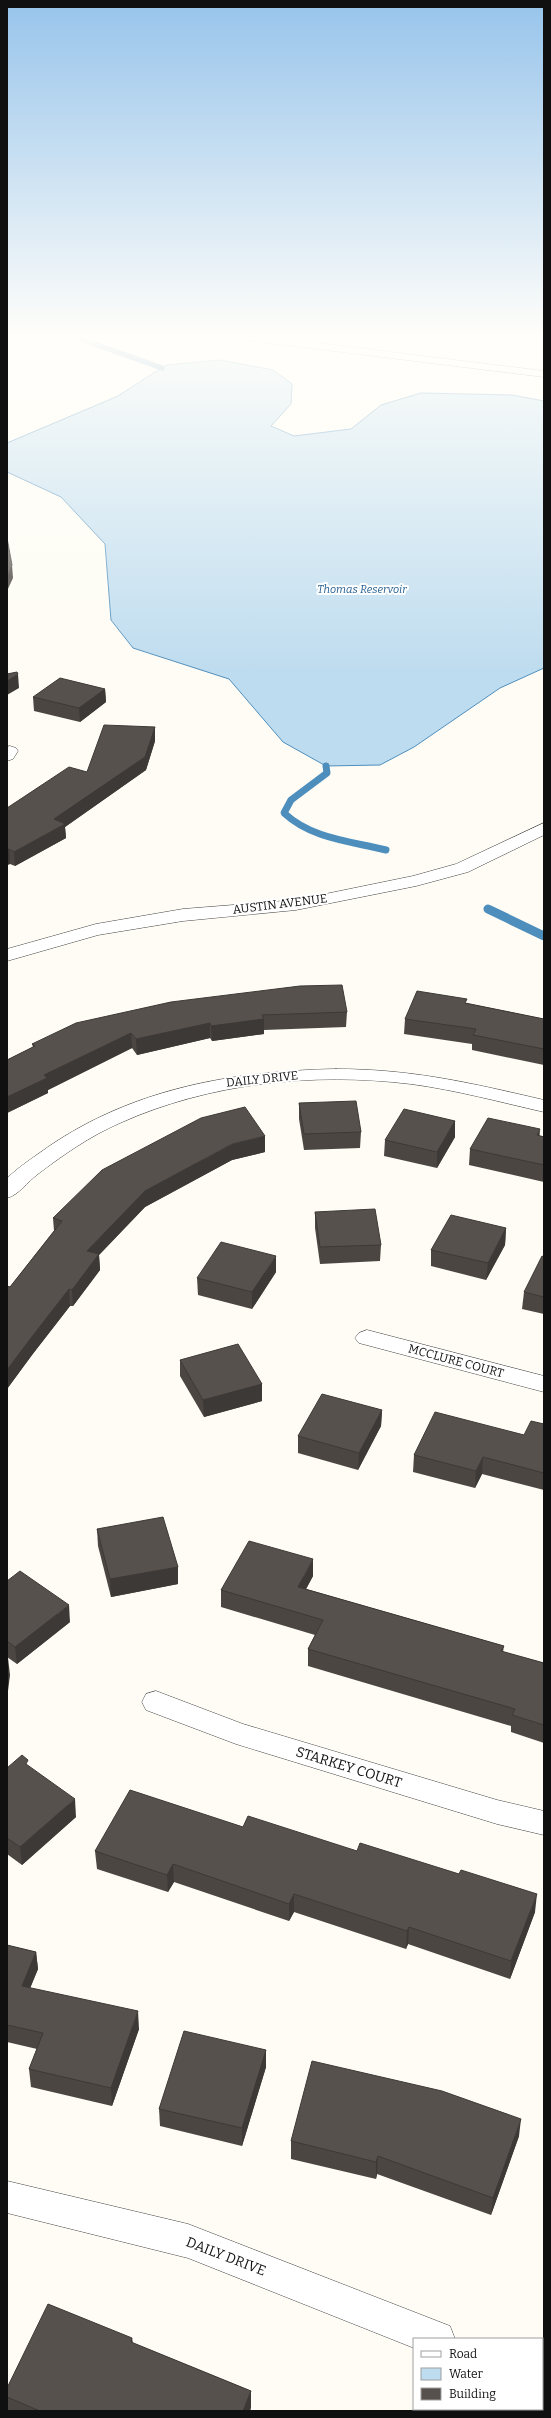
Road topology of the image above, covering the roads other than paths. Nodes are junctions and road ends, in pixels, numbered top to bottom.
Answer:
1 (544, 828) edge
2 (7, 955) edge
3 (544, 1106) edge
4 (7, 1191) edge
5 (367, 1338) dead end
6 (544, 1384) edge
7 (156, 1702) dead end
8 (544, 1823) edge
9 (7, 2197) edge
10 (434, 2338) edge

1 - 2 street, AUSTIN AVENUE
3 - 4 street, DAILY DRIVE
5 - 6 street, MCCLURE COURT
7 - 8 street, STARKEY COURT
9 - 10 street, DAILY DRIVE

